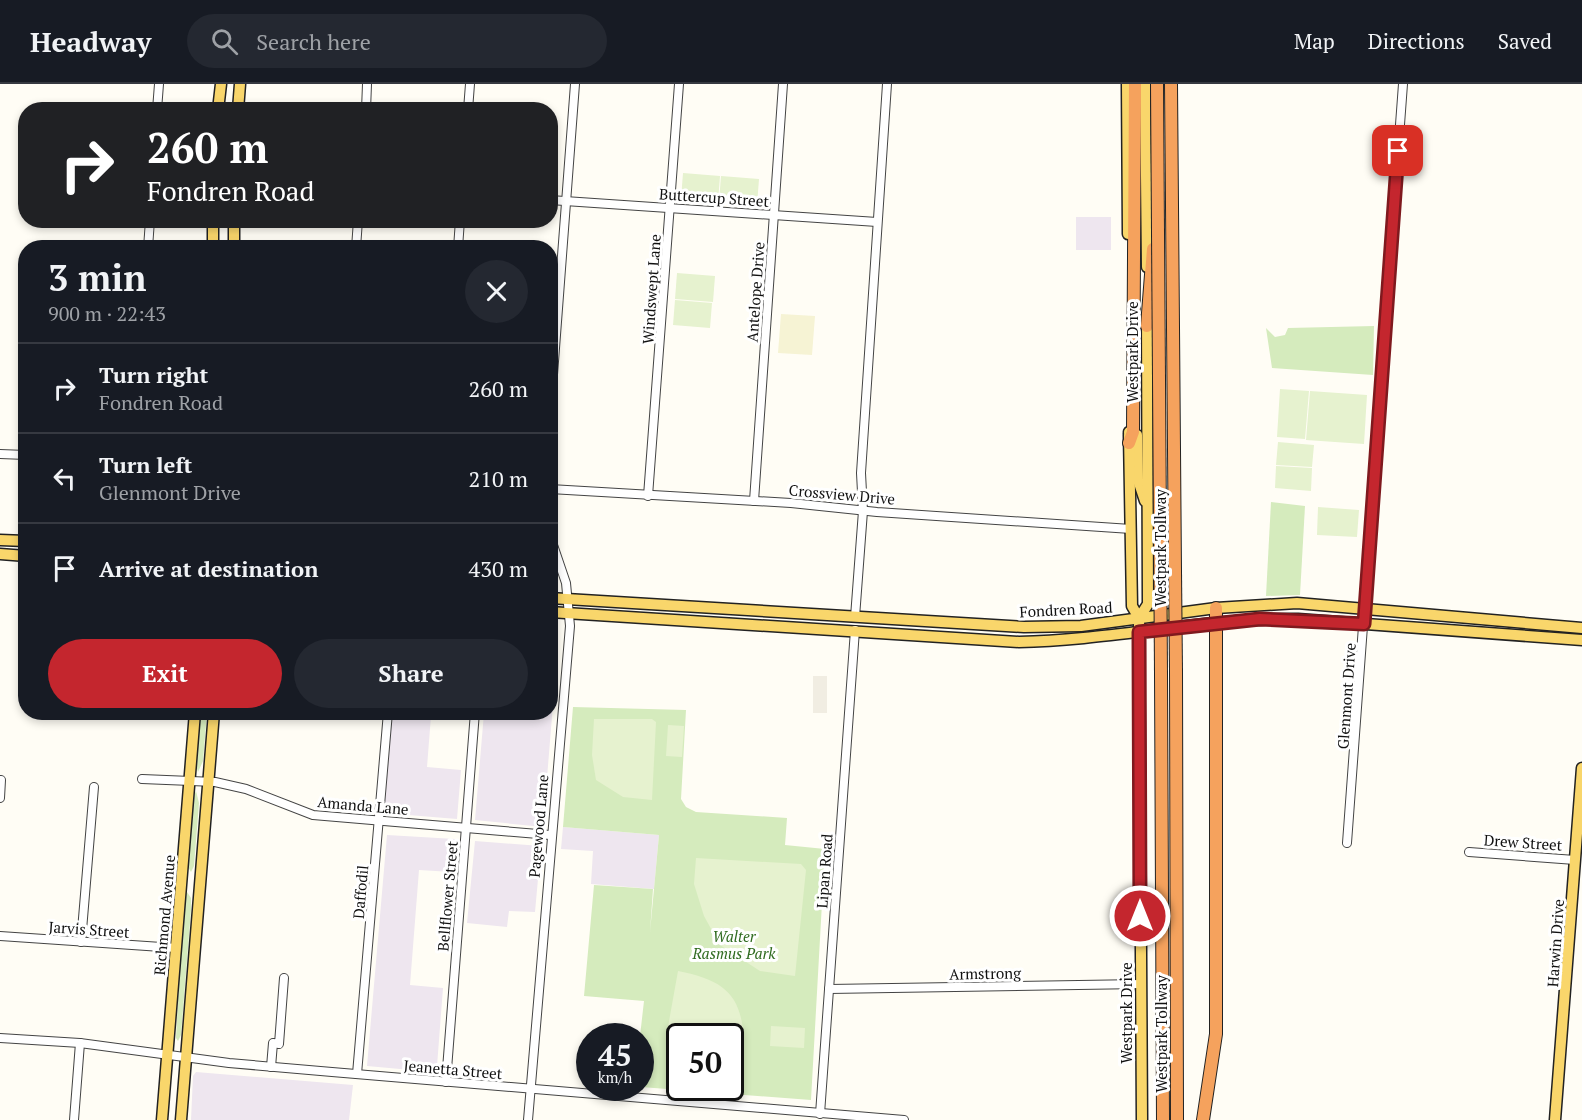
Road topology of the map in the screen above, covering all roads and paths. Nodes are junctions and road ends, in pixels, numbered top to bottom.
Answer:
1 (159, 84) edge
2 (220, 84) edge
3 (240, 84) edge
4 (368, 84) edge
5 (470, 84) edge
6 (574, 84) edge
7 (679, 84) edge
8 (783, 84) edge
9 (887, 84) edge
10 (1127, 84) edge
11 (1135, 84) edge
12 (1145, 84) edge
13 (1157, 84) edge
14 (1169, 84) edge
15 (1402, 84) edge
16 (158, 102) edge
17 (219, 102) edge
18 (239, 102) edge
19 (367, 102) edge
20 (469, 102) edge
21 (558, 200) edge
22 (567, 201) junction
23 (671, 208) junction
24 (774, 215) junction
25 (876, 222) junction
26 (558, 314) edge
27 (1147, 326) junction
28 (1130, 436) junction
29 (0, 454) edge
30 (18, 455) edge
31 (558, 490) edge
32 (648, 496) junction
33 (754, 501) junction
34 (863, 511) junction
35 (1149, 513) junction
36 (1131, 529) junction
37 (0, 540) edge
38 (18, 541) edge
39 (0, 554) edge
40 (18, 555) edge
41 (558, 560) edge
42 (558, 598) edge
43 (567, 599) junction
44 (664, 604) junction
45 (1366, 607) junction
46 (1216, 608) junction
47 (756, 610) junction
48 (558, 612) edge
49 (568, 613) junction
50 (855, 617) junction
51 (1462, 617) junction
52 (663, 618) junction
53 (1139, 618) junction
54 (907, 621) junction
55 (1216, 622) junction
56 (754, 624) junction
57 (1364, 624) junction
58 (793, 626) junction
59 (974, 626) junction
60 (1062, 626) junction
61 (1582, 628) edge
62 (855, 630) junction
63 (1461, 631) junction
64 (1139, 632) junction
65 (1582, 640) edge
66 (972, 641) junction
67 (1061, 641) junction
68 (194, 720) edge
69 (213, 720) edge
70 (387, 720) edge
71 (474, 720) edge
72 (1582, 768) edge
73 (142, 779) dead end
74 (2, 780) dead end
75 (190, 781) junction
76 (208, 782) junction
77 (94, 787) dead end
78 (0, 798) edge
79 (379, 821) junction
80 (466, 828) junction
81 (550, 835) junction
82 (1347, 843) dead end
83 (1468, 852) dead end
84 (1575, 860) junction
85 (0, 936) edge
86 (81, 942) junction
87 (176, 948) junction
88 (284, 978) dead end
89 (1141, 984) junction
90 (829, 989) junction
91 (0, 1038) edge
92 (80, 1043) junction
93 (166, 1054) junction
94 (186, 1057) junction
95 (271, 1067) junction
96 (357, 1074) junction
97 (446, 1082) junction
98 (531, 1089) junction
99 (820, 1114) junction
100 (74, 1120) edge
101 (162, 1120) edge
102 (181, 1120) edge
103 (528, 1120) edge
104 (904, 1120) edge
105 (1142, 1120) edge
106 (1163, 1120) edge
107 (1176, 1120) edge
108 (1203, 1120) edge
109 (1556, 1120) edge

1 - 16 street
2 - 17 main road
3 - 18 main road
4 - 19 street
5 - 20 street
6 - 22 street
7 - 23 street, Windswept Lane
8 - 24 street, Antelope Drive
9 - 25 street
10 - 28 main road, Westpark Drive
11 - 28 highway
12 - 27 main road, Westpark Drive
13 - 106 highway, Westpark Tollway, bridge
14 - 27 highway
14 - 107 highway, Westpark Tollway, bridge
15 - 45 street, Glenmont Drive
21 - 22 street, Buttercup Street
22 - 23 street, Buttercup Street
22 - 26 street
23 - 24 street, Buttercup Street
23 - 32 street, Windswept Lane
24 - 25 street, Buttercup Street
24 - 33 street, Antelope Drive
25 - 34 street
27 - 35 main road, Westpark Drive
28 - 35 main road
28 - 36 main road, Westpark Drive
29 - 30 street
31 - 32 street, Crossview Drive
32 - 33 street, Crossview Drive
33 - 34 street, Crossview Drive
34 - 36 street, Crossview Drive
34 - 50 street
35 - 53 main road, Westpark Drive
36 - 53 main road, Westpark Drive
37 - 38 main road
39 - 40 main road
41 - 43 street, Pagewood Lane
42 - 43 main road, Fondren Road
43 - 44 main road, Fondren Road
43 - 49 street, Pagewood Lane
44 - 47 main road, Fondren Road
44 - 52 main road
45 - 46 main road, Fondren Road
45 - 51 main road, Fondren Road
45 - 57 street, Glenmont Drive
46 - 53 main road, Fondren Road
46 - 55 highway
47 - 50 main road, Fondren Road
47 - 56 main road
48 - 49 main road, Fondren Road
49 - 52 main road, Fondren Road
49 - 81 street, Pagewood Lane
50 - 54 main road, Fondren Road
50 - 58 main road
51 - 61 main road, Fondren Road
51 - 63 main road
52 - 56 main road, Fondren Road
53 - 60 main road, Fondren Road
53 - 64 main road, Westpark Drive
54 - 59 main road, Fondren Road
54 - 62 main road
55 - 57 main road, Fondren Road
55 - 64 main road, Fondren Road
55 - 108 highway
56 - 58 main road, Fondren Road
57 - 63 main road, Fondren Road
57 - 82 street, Glenmont Drive
58 - 62 main road, Fondren Road
59 - 60 main road, Fondren Road
59 - 66 main road
60 - 67 main road
62 - 66 main road, Fondren Road
62 - 90 street, Lipan Road
63 - 65 main road, Fondren Road
64 - 67 main road, Fondren Road
64 - 89 main road, Westpark Drive
66 - 67 main road, Fondren Road
68 - 75 main road, Richmond Avenue
69 - 76 main road
70 - 79 street, Daffodil
71 - 80 street, Bellflower Street
72 - 84 main road, Harwin Drive
73 - 75 street, Amanda Lane
74 - 78 street
75 - 76 street, Amanda Lane
75 - 87 main road, Richmond Avenue
76 - 79 street, Amanda Lane
76 - 94 main road
77 - 86 street
79 - 80 street, Amanda Lane
79 - 96 street, Daffodil
80 - 81 street, Amanda Lane
80 - 97 street, Bellflower Street
81 - 98 street, Pagewood Lane
83 - 84 street, Drew Street
84 - 109 main road, Harwin Drive
85 - 86 street, Jarvis Street
86 - 87 street, Jarvis Street
87 - 93 main road, Richmond Avenue
88 - 95 street
89 - 90 street, Armstrong
89 - 105 main road, Westpark Drive
90 - 99 street, Lipan Road
91 - 92 street, Jeanetta Street
92 - 93 street, Jeanetta Street
92 - 100 street
93 - 94 street, Jeanetta Street
93 - 101 main road, Richmond Avenue
94 - 95 street, Jeanetta Street
94 - 102 main road
95 - 96 street, Jeanetta Street
96 - 97 street, Jeanetta Street
97 - 98 street, Jeanetta Street
98 - 99 street, Jeanetta Street
98 - 103 street, Pagewood Lane
99 - 104 street, Jeanetta Street

